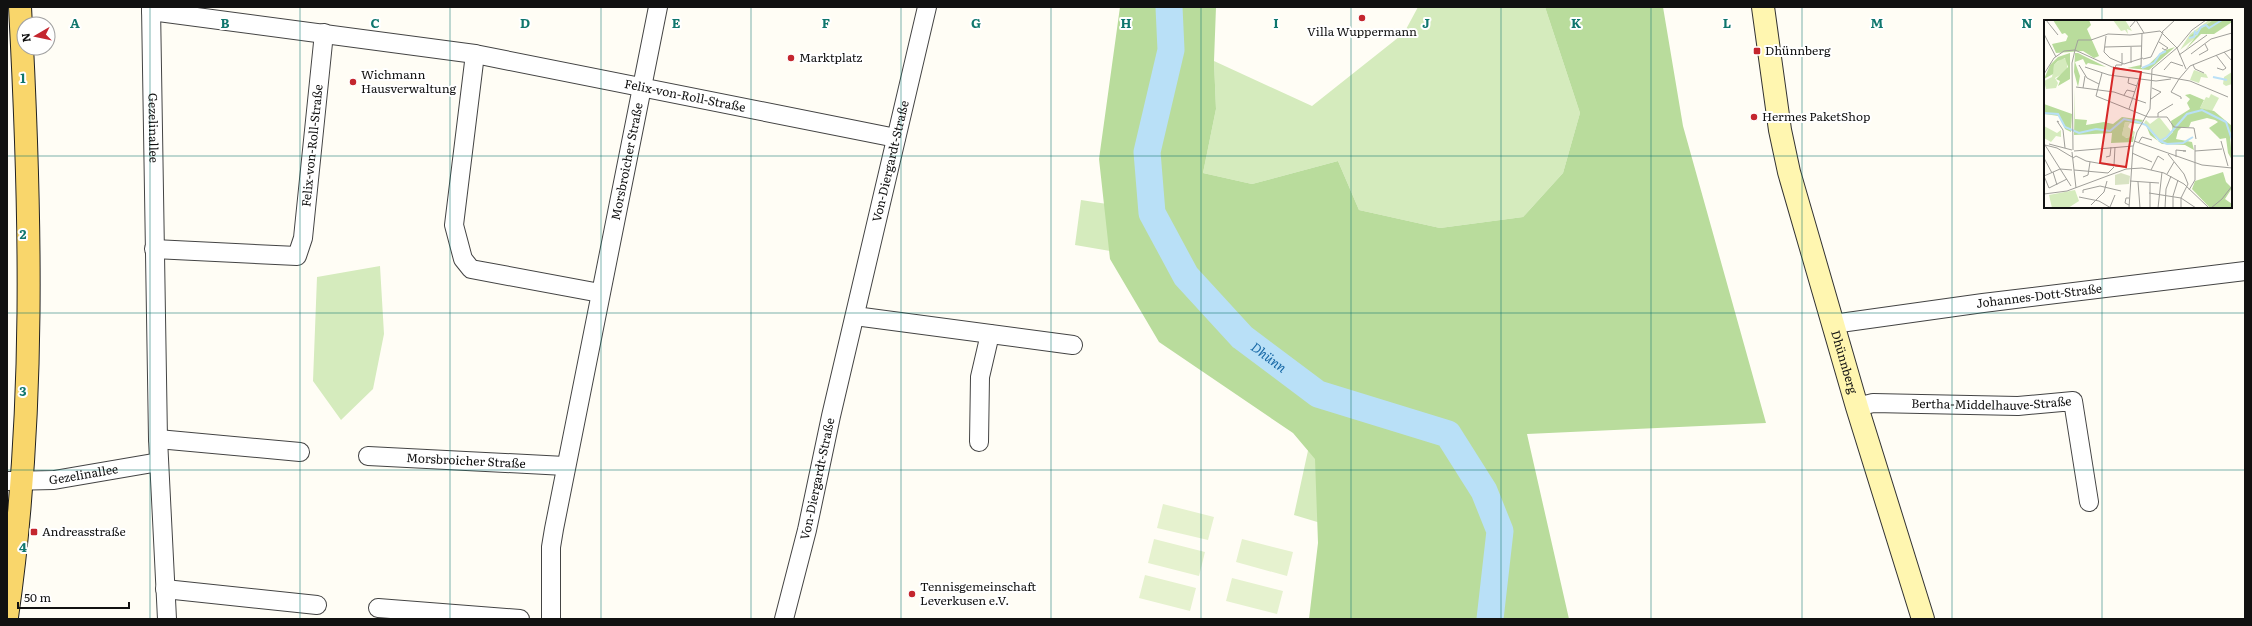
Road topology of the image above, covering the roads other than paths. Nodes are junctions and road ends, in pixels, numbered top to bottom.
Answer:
1 (20, 7) edge
2 (658, 7) edge
3 (927, 7) edge
4 (1763, 7) edge
5 (151, 9) edge
6 (324, 34) junction
7 (475, 54) junction
8 (642, 89) junction
9 (896, 138) junction
10 (154, 248) junction
11 (2245, 271) edge
12 (600, 293) junction
13 (855, 316) junction
14 (1833, 324) junction
15 (990, 334) junction
16 (1073, 345) dead end
17 (1857, 408) junction
18 (158, 439) junction
19 (979, 442) dead end
20 (300, 452) dead end
21 (368, 456) dead end
22 (159, 462) junction
23 (565, 466) junction
24 (14, 481) edge
25 (2089, 502) dead end
26 (165, 589) junction
27 (317, 604) dead end
28 (378, 608) dead end
29 (7, 617) edge
30 (167, 619) edge
31 (520, 619) edge
32 (552, 619) edge
33 (784, 619) edge
34 (1923, 619) edge

1 - 24 main road
2 - 8 street, Morsbroicher Straße
3 - 9 street, Von-Diergardt-Straße
4 - 14 street, Dhünnberg
5 - 6 street, Felix-von-Roll-Straße
5 - 10 street, Gezelinallee
6 - 7 street, Felix-von-Roll-Straße
6 - 10 street, Felix-von-Roll-Straße
7 - 8 street, Felix-von-Roll-Straße
7 - 12 street
8 - 9 street, Felix-von-Roll-Straße
8 - 12 street, Morsbroicher Straße
9 - 13 street, Von-Diergardt-Straße
10 - 18 street, Gezelinallee
11 - 14 street, Johannes-Dott-Straße
12 - 23 street, Morsbroicher Straße
13 - 15 street
13 - 33 street, Von-Diergardt-Straße
14 - 17 street, Dhünnberg
15 - 16 street
15 - 19 street
17 - 25 street, Bertha-Middelhauve-Straße
17 - 34 street, Dhünnberg
18 - 20 street
18 - 22 street, Gezelinallee
21 - 23 street, Morsbroicher Straße
22 - 24 street, Gezelinallee
22 - 26 street, Gezelinallee
23 - 32 street, Morsbroicher Straße
24 - 29 main road
26 - 27 street
26 - 30 street, Gezelinallee
28 - 31 street

